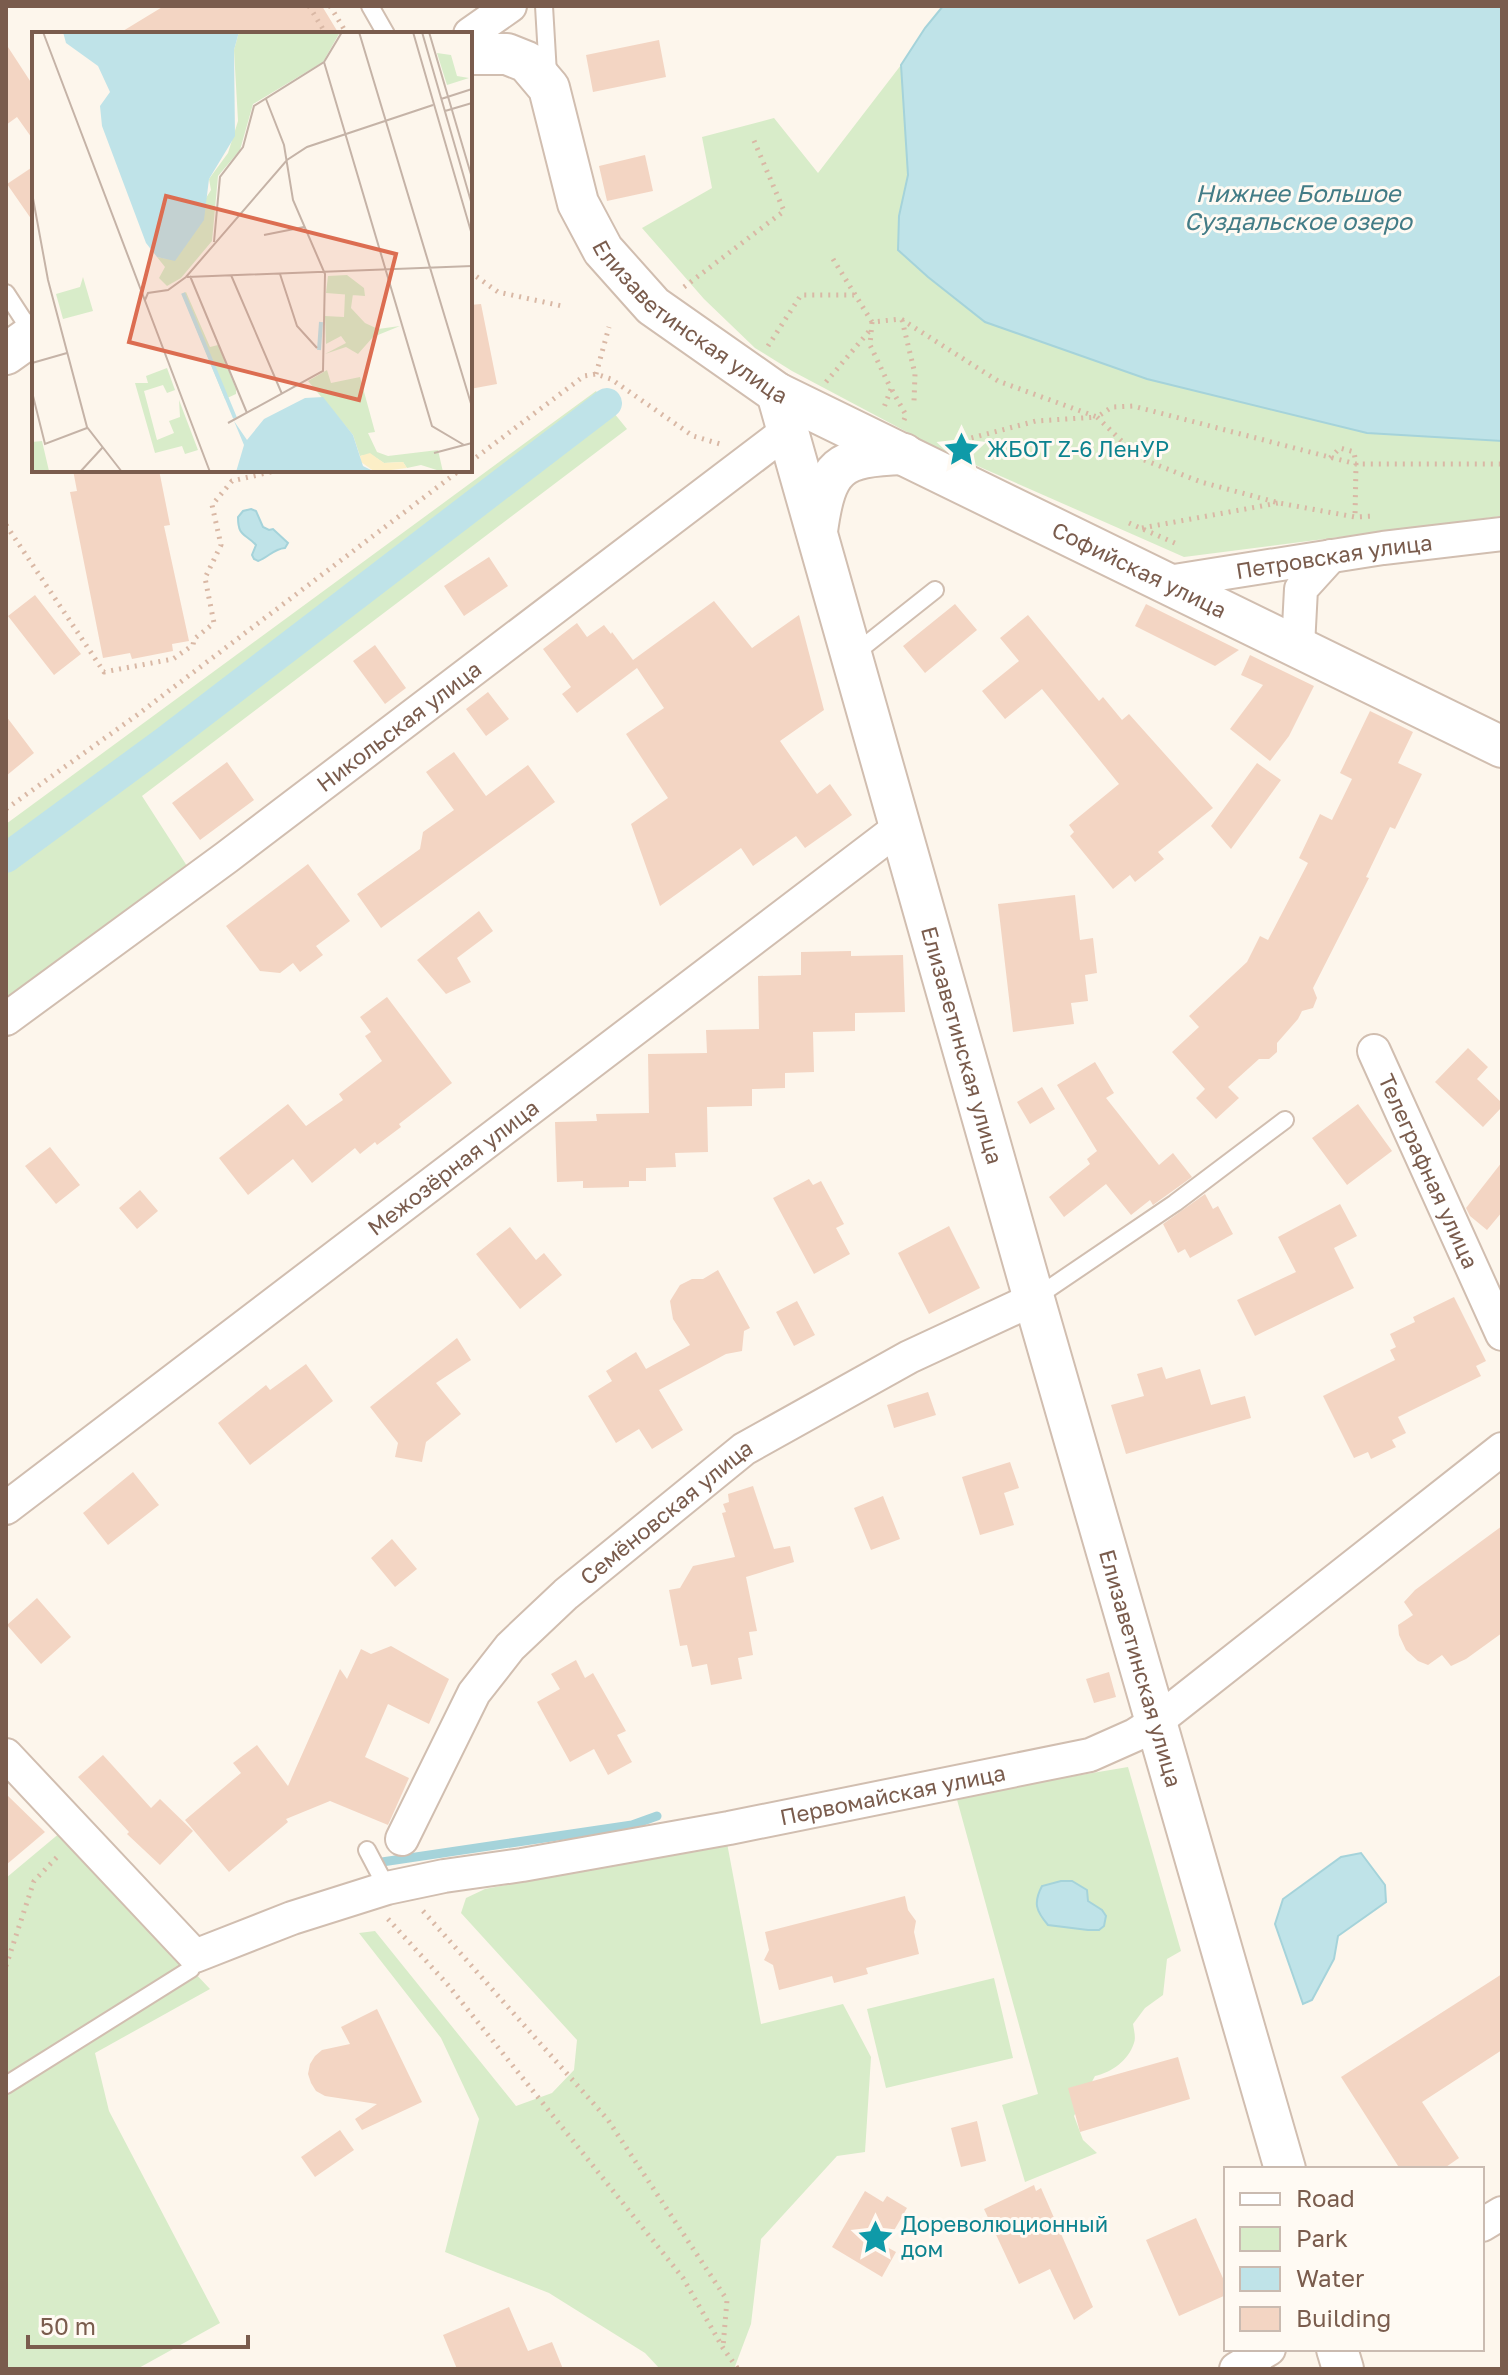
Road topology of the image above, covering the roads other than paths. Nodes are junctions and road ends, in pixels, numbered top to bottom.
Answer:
1 (370, 6) edge
2 (510, 6) edge
3 (544, 6) edge
4 (385, 32) edge
5 (472, 33) edge
6 (472, 54) edge
7 (549, 88) junction
8 (6, 293) edge
9 (32, 331) edge
10 (32, 335) edge
11 (6, 354) edge
12 (777, 393) junction
13 (778, 439) junction
14 (904, 454) junction
15 (817, 533) junction
16 (1502, 534) edge
17 (1331, 556) junction
18 (1168, 582) junction
19 (935, 590) dead end
20 (1298, 646) junction
21 (852, 656) junction
22 (1502, 747) edge
23 (900, 827) junction
24 (6, 1019) edge
25 (1374, 1051) dead end
26 (1285, 1120) dead end
27 (1034, 1299) junction
28 (1502, 1334) edge
29 (1502, 1449) edge
30 (6, 1508) edge
31 (1157, 1721) junction
32 (6, 1755) edge
33 (402, 1839) dead end
34 (367, 1850) dead end
35 (385, 1890) junction
36 (195, 1956) junction
37 (6, 2085) edge
38 (1284, 2167) edge
39 (1502, 2213) edge
40 (1484, 2224) edge
41 (1266, 2351) edge
42 (1236, 2369) edge

1 - 4 lane
2 - 5 street
3 - 7 lane
6 - 7 street
7 - 12 street, Елизаветинская улица
8 - 9 lane
10 - 11 street
12 - 13 street, Елизаветинская улица
12 - 14 street, Софийская улица
13 - 15 street, Елизаветинская улица
13 - 24 street, Никольская улица
14 - 15 street
14 - 18 street, Софийская улица
15 - 21 street, Елизаветинская улица
16 - 17 street, Петровская улица
17 - 18 street, Петровская улица
17 - 20 street
18 - 20 street, Софийская улица
19 - 21 lane
20 - 22 street, Софийская улица
21 - 23 street, Елизаветинская улица
23 - 27 street, Елизаветинская улица
23 - 30 street, Межозёрная улица
25 - 28 street, Телеграфная улица
26 - 27 lane
27 - 31 street, Елизаветинская улица
27 - 33 street, Семёновская улица
29 - 31 street, Первомайская улица
31 - 35 street, Первомайская улица
31 - 38 street, Елизаветинская улица
32 - 36 street
34 - 35 lane
35 - 36 street, Первомайская улица
36 - 37 lane
39 - 40 street
41 - 42 street

